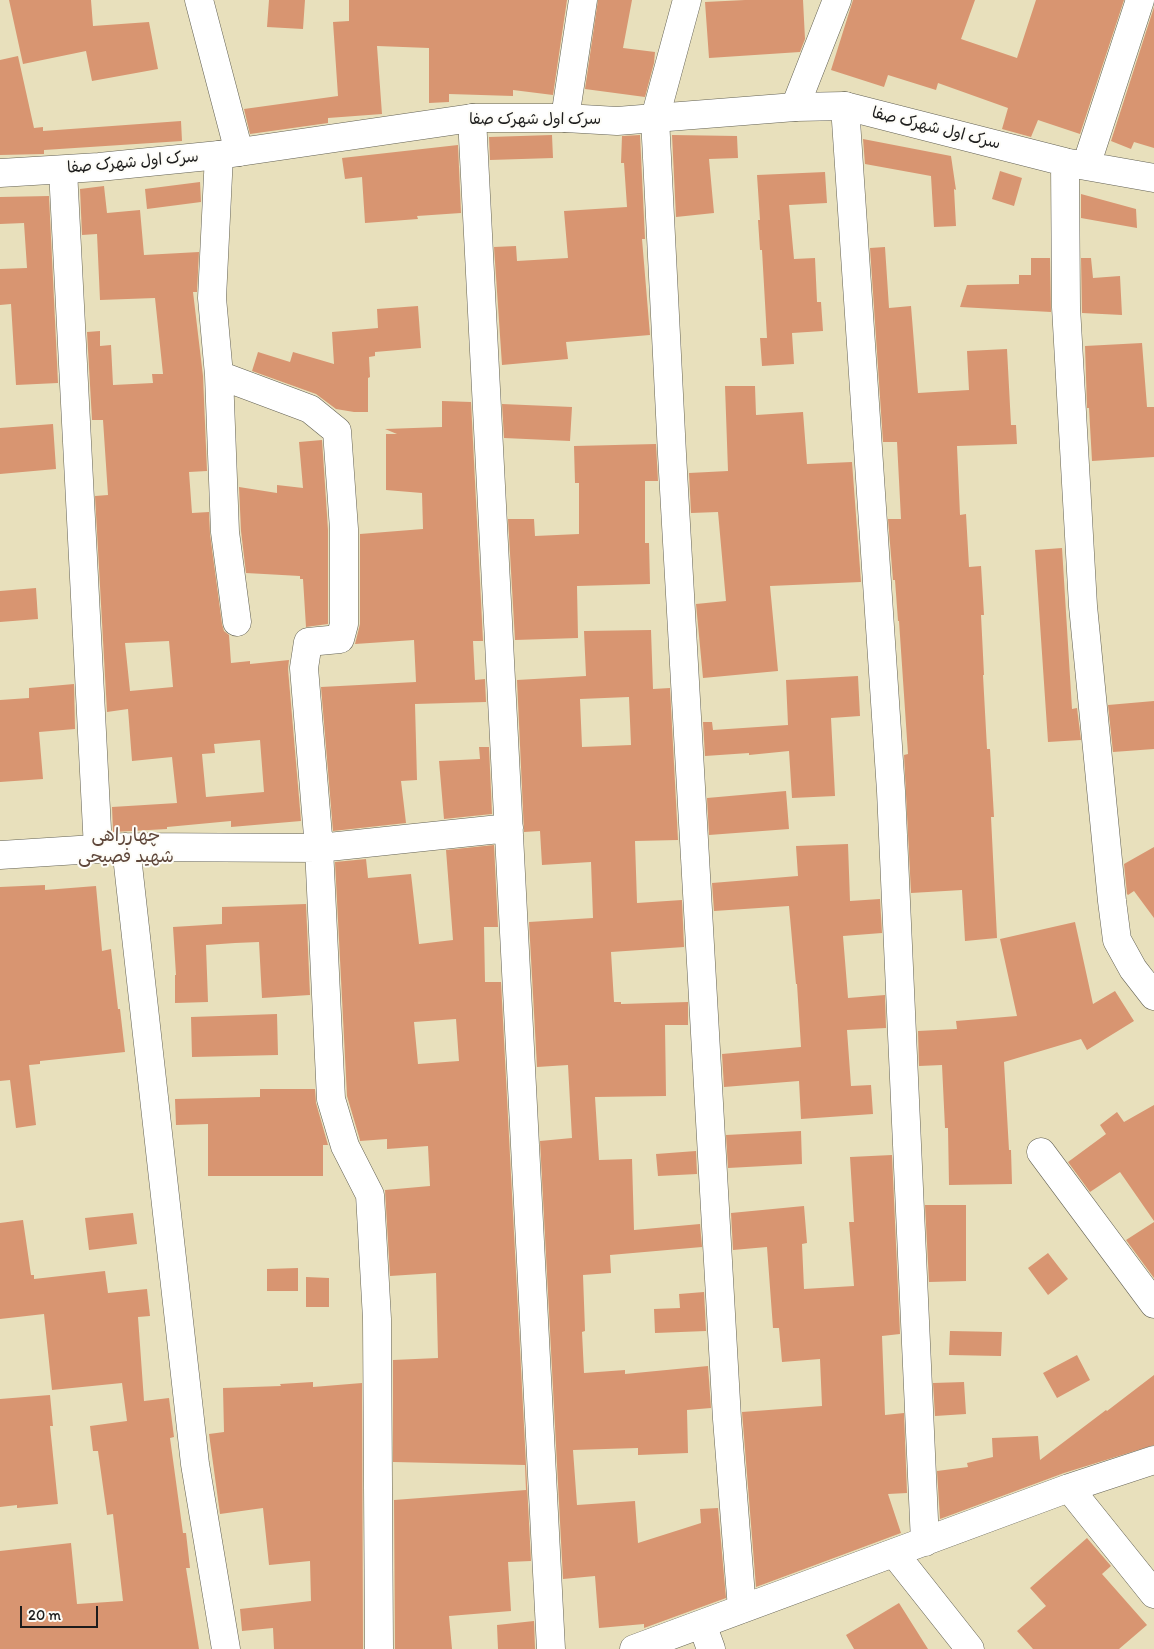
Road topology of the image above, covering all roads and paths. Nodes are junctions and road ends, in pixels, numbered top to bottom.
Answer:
1 (199, 0) edge
2 (583, 0) edge
3 (687, 0) edge
4 (837, 0) edge
5 (1140, 0) edge
6 (795, 106) junction
7 (845, 106) junction
8 (472, 118) junction
9 (565, 118) junction
10 (655, 118) junction
11 (229, 153) junction
12 (1075, 164) junction
13 (64, 170) junction
14 (0, 173) edge
15 (1154, 178) edge
16 (219, 375) junction
17 (237, 622) dead end
18 (509, 828) junction
19 (126, 847) junction
20 (98, 848) junction
21 (319, 848) junction
22 (0, 855) edge
23 (1154, 996) edge
24 (1041, 1152) dead end
25 (1154, 1304) edge
26 (1154, 1460) edge
27 (1069, 1488) junction
28 (925, 1542) junction
29 (894, 1553) junction
30 (1154, 1594) edge
31 (742, 1609) junction
32 (702, 1624) junction
33 (226, 1649) edge
34 (379, 1649) edge
35 (551, 1649) edge
36 (634, 1649) edge
37 (711, 1649) edge
38 (970, 1649) edge

1 - 11 street
2 - 9 street
3 - 10 street
4 - 6 street
5 - 12 street
6 - 7 street, سرک اول شهرک صفا
6 - 10 street, سرک اول شهرک صفا
7 - 12 street, سرک اول شهرک صفا
7 - 28 street
8 - 9 street, سرک اول شهرک صفا
8 - 11 street, سرک اول شهرک صفا
8 - 18 street
9 - 10 street, سرک اول شهرک صفا
10 - 31 street
11 - 13 street, سرک اول شهرک صفا
11 - 16 street
12 - 15 street, سرک اول شهرک صفا
12 - 23 street
13 - 14 street, سرک اول شهرک صفا
13 - 20 street
16 - 17 street
16 - 21 street
18 - 21 street
18 - 35 street
19 - 20 street
19 - 21 street
19 - 33 street
20 - 22 street
21 - 34 street
24 - 25 street
26 - 27 street
27 - 28 street
27 - 30 street
28 - 29 street
29 - 31 street
29 - 38 street
31 - 32 street
32 - 36 street
32 - 37 street

